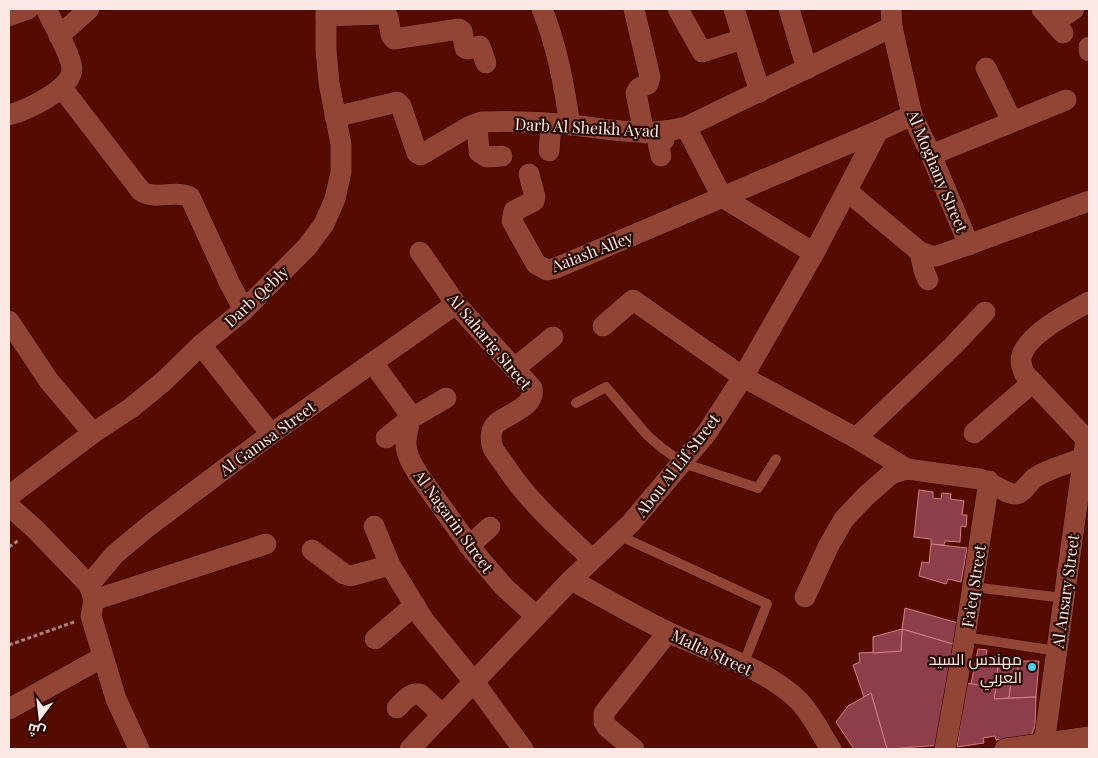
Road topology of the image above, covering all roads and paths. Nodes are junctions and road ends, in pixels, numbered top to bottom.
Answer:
1 (28, 9) edge
2 (46, 9) edge
3 (90, 9) edge
4 (542, 9) edge
5 (634, 9) edge
6 (678, 9) edge
7 (734, 9) edge
8 (789, 9) edge
9 (1074, 9) edge
10 (326, 12) edge
11 (9, 16) edge
12 (892, 18) edge
13 (1053, 22) edge
14 (59, 36) junction
15 (743, 40) junction
16 (1089, 47) edge
17 (1089, 51) edge
18 (486, 63) dead end
19 (986, 68) dead end
20 (808, 69) junction
21 (62, 88) junction
22 (760, 92) junction
23 (1066, 100) dead end
24 (912, 114) junction
25 (9, 115) edge
26 (334, 117) junction
27 (1012, 121) junction
28 (477, 124) junction
29 (560, 125) junction
30 (686, 127) junction
31 (665, 132) junction
32 (878, 132) junction
33 (644, 133) junction
34 (549, 151) dead end
35 (931, 155) junction
36 (502, 156) dead end
37 (661, 156) dead end
38 (529, 174) dead end
39 (846, 191) junction
40 (722, 197) junction
41 (1089, 201) edge
42 (969, 245) junction
43 (420, 252) dead end
44 (814, 252) junction
45 (920, 252) junction
46 (928, 280) dead end
47 (1089, 302) edge
48 (456, 304) junction
49 (244, 310) junction
50 (985, 312) dead end
51 (9, 321) edge
52 (603, 326) dead end
53 (553, 337) dead end
54 (201, 345) junction
55 (373, 363) junction
56 (515, 368) junction
57 (743, 377) junction
58 (1033, 382) junction
59 (446, 398) dead end
60 (576, 403) dead end
61 (410, 419) junction
62 (93, 433) junction
63 (974, 433) dead end
64 (271, 434) junction
65 (386, 438) dead end
66 (856, 438) junction
67 (1086, 446) edge
68 (776, 459) dead end
69 (683, 463) junction
70 (907, 469) junction
71 (989, 482) junction
72 (9, 496) edge
73 (9, 506) edge
74 (374, 526) dead end
75 (490, 527) dead end
76 (618, 535) junction
77 (266, 544) dead end
78 (470, 546) junction
79 (312, 550) dead end
80 (592, 559) junction
81 (390, 565) junction
82 (571, 580) junction
83 (973, 587) junction
84 (805, 598) dead end
85 (1064, 598) junction
86 (91, 600) junction
87 (415, 605) junction
88 (536, 616) junction
89 (668, 632) junction
90 (965, 637) junction
91 (375, 639) dead end
92 (9, 645) edge
93 (1057, 651) junction
94 (103, 657) junction
95 (744, 666) junction
96 (474, 682) junction
97 (397, 708) dead end
98 (9, 709) edge
99 (443, 715) junction
100 (1089, 737) edge
101 (1044, 744) junction
102 (139, 749) edge
103 (410, 749) edge
104 (523, 749) edge
105 (634, 749) edge
106 (831, 749) edge
107 (945, 749) edge
108 (1005, 749) edge

1 - 11 street
2 - 14 street
3 - 14 street
4 - 29 street
5 - 33 street
6 - 15 street
7 - 15 street
8 - 20 street
9 - 13 street
10 - 18 street
10 - 26 street, Darb Qebly
12 - 20 street, Darb Al Sheikh Ayad
12 - 24 street, Al Moghany Street
14 - 21 street
15 - 22 street
16 - 17 street
19 - 27 street
20 - 22 street, Darb Al Sheikh Ayad
21 - 25 street
21 - 49 street
22 - 30 street, Darb Al Sheikh Ayad
23 - 27 street
24 - 32 street
24 - 35 street, Al Moghany Street
26 - 28 street, Darb Al Sheikh Ayad
26 - 49 street, Darb Qebly
27 - 35 street
28 - 29 street, Darb Al Sheikh Ayad
28 - 36 street
29 - 33 street, Darb Al Sheikh Ayad
29 - 34 street
30 - 31 street, Darb Al Sheikh Ayad
30 - 40 street
31 - 33 street, Darb Al Sheikh Ayad
31 - 37 street
32 - 39 street, Abou Al Lif Street
32 - 40 street
35 - 42 street, Al Moghany Street
38 - 40 street, Aaiash Alley
39 - 44 street, Abou Al Lif Street
39 - 45 street
40 - 44 street
41 - 42 street
42 - 45 street
43 - 48 street, Al Saharig Street
44 - 57 street, Abou Al Lif Street
45 - 46 street
47 - 58 street
48 - 55 street, Al Gamsa Street
48 - 56 street, Al Saharig Street
49 - 54 street, Darb Qebly
50 - 66 street
51 - 62 street
52 - 57 street
53 - 56 street
54 - 62 street, Darb Qebly
54 - 64 street
55 - 61 street
55 - 64 street, Al Gamsa Street
56 - 80 street, Al Saharig Street
57 - 66 street
57 - 69 street, Abou Al Lif Street
58 - 63 street
58 - 67 street
59 - 61 street
60 - 69 lane
61 - 65 street
61 - 78 street, Al Nagarin Street
62 - 72 street, Darb Qebly
64 - 86 street, Al Gamsa Street
66 - 70 street
67 - 71 street
67 - 85 street, Al Ansary Street
68 - 69 lane
69 - 76 street, Abou Al Lif Street
70 - 71 street
70 - 84 street
71 - 83 street, Fa'eq Street
73 - 86 street
74 - 81 street
75 - 78 street
76 - 80 street, Abou Al Lif Street
76 - 95 lane
77 - 86 street
78 - 88 street, Al Nagarin Street
79 - 81 street
80 - 82 street, Abou Al Lif Street
81 - 87 street
82 - 88 street, Abou Al Lif Street
82 - 89 street, Malta Street
83 - 85 lane
83 - 90 street, Fa'eq Street
85 - 93 street, Al Ansary Street
86 - 92 path
86 - 94 street
87 - 91 street
87 - 96 street
88 - 96 street, Abou Al Lif Street
89 - 95 street, Malta Street
89 - 105 street
90 - 93 lane
90 - 107 street, Fa'eq Street
93 - 101 street, Al Ansary Street
94 - 98 street
94 - 102 street
95 - 106 street, Malta Street
96 - 99 street, Abou Al Lif Street
96 - 104 street
97 - 99 street
99 - 103 street, Abou Al Lif Street
100 - 101 street
101 - 108 street

